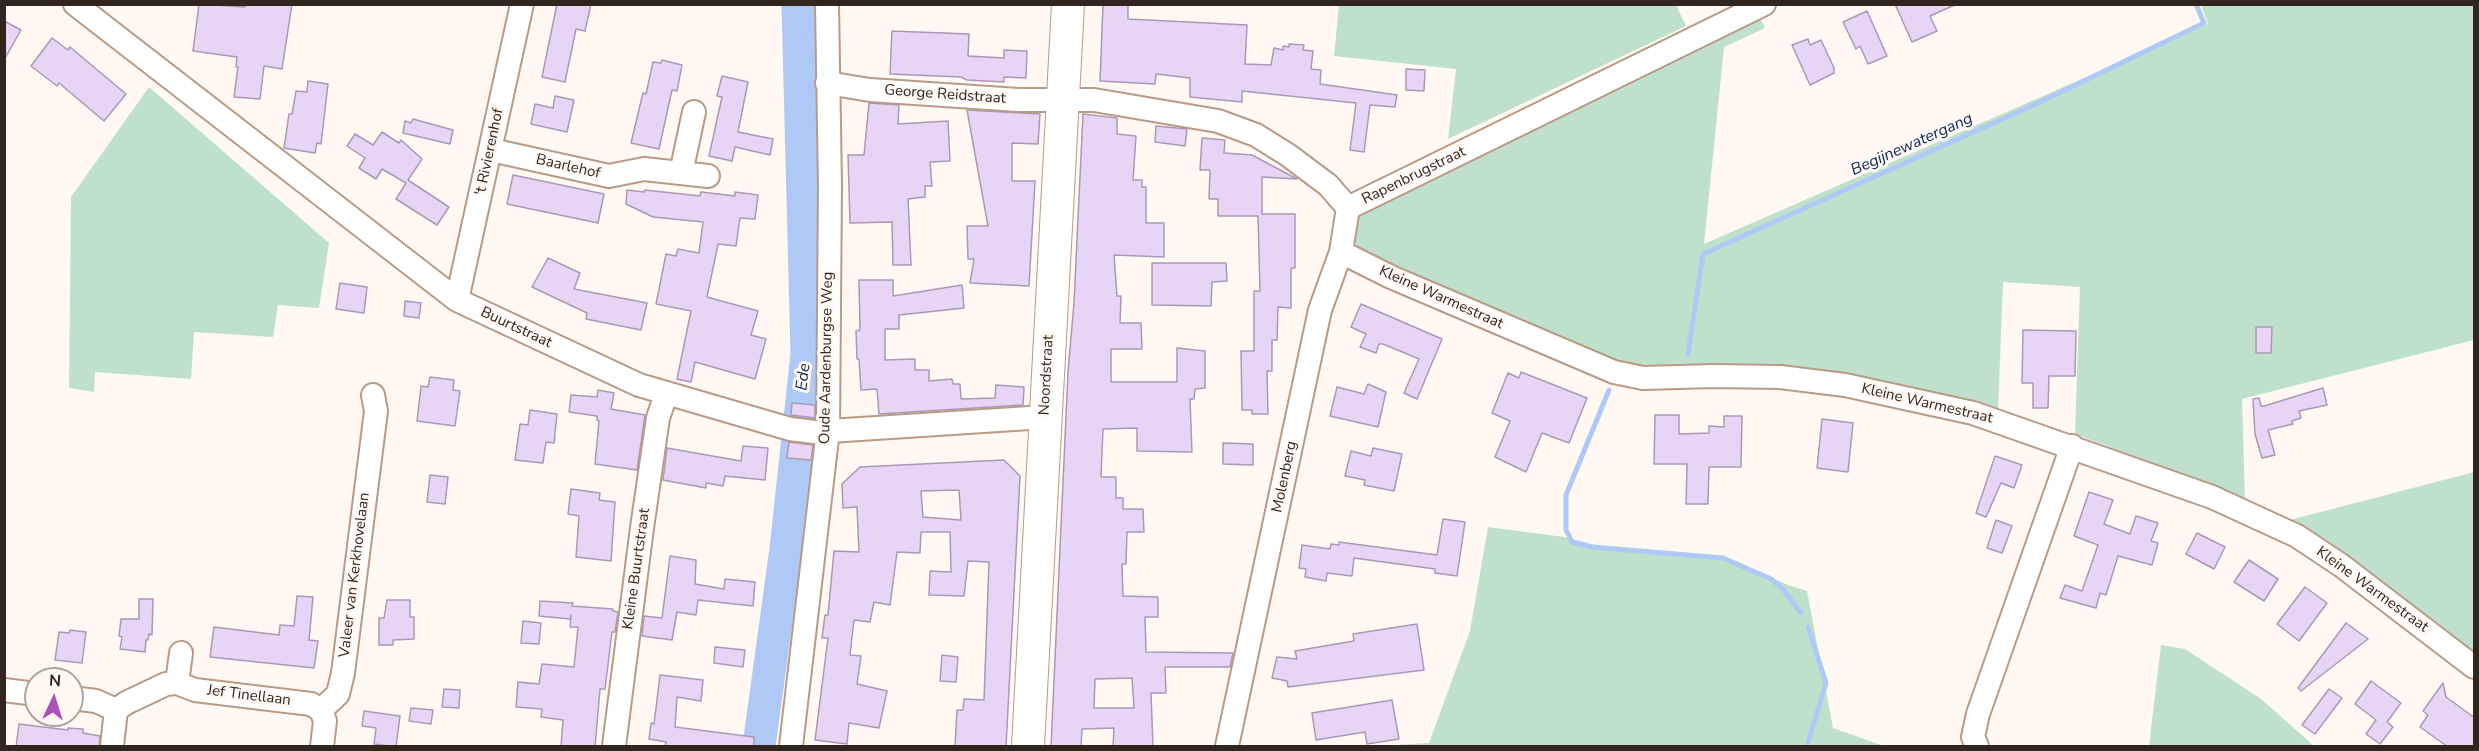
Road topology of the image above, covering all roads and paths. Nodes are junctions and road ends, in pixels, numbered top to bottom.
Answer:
1 (75, 4) edge
2 (522, 4) edge
3 (827, 4) edge
4 (1068, 4) edge
5 (1764, 4) edge
6 (827, 83) junction
7 (1063, 101) junction
8 (694, 112) dead end
9 (491, 150) junction
10 (681, 173) junction
11 (708, 176) dead end
12 (1348, 208) junction
13 (1341, 252) junction
14 (457, 300) junction
15 (666, 394) junction
16 (373, 395) dead end
17 (1045, 417) junction
18 (821, 431) junction
19 (2072, 446) junction
20 (181, 653) dead end
21 (2475, 667) edge
22 (177, 683) junction
23 (4, 690) edge
24 (24, 692) edge
25 (84, 700) edge
26 (116, 710) junction
27 (321, 710) junction
28 (112, 747) edge
29 (322, 747) edge
30 (614, 747) edge
31 (791, 747) edge
32 (1028, 747) edge
33 (1227, 747) edge
34 (1977, 747) edge

1 - 14 street, Buurtstraat
2 - 9 street, 't Rivierenhof
3 - 6 street, Oude Aardenburgse Weg
4 - 7 street, Noordstraat
5 - 12 street, Rapenbrugstraat
6 - 7 street, George Reidstraat
6 - 18 street, Oude Aardenburgse Weg
7 - 12 street, Rapenbrugstraat
7 - 17 street, Noordstraat
8 - 10 street
9 - 10 street, Baarlehof
9 - 14 street, 't Rivierenhof
10 - 11 street, Baarlehof
12 - 13 street, Molenberg
13 - 19 street, Kleine Warmestraat
13 - 33 street, Molenberg
14 - 15 street, Buurtstraat
15 - 18 street, Buurtstraat
15 - 30 street, Kleine Buurtstraat
16 - 27 street, Valeer van Kerkhovelaan
17 - 18 street, Buurtstraat
17 - 32 street, Noordstraat
18 - 31 street, Oude Aardenburgse Weg
19 - 21 street, Kleine Warmestraat
19 - 34 street
20 - 22 street
22 - 26 street
22 - 27 street, Jef Tinellaan
23 - 24 street
25 - 26 street
26 - 28 street
27 - 29 street

